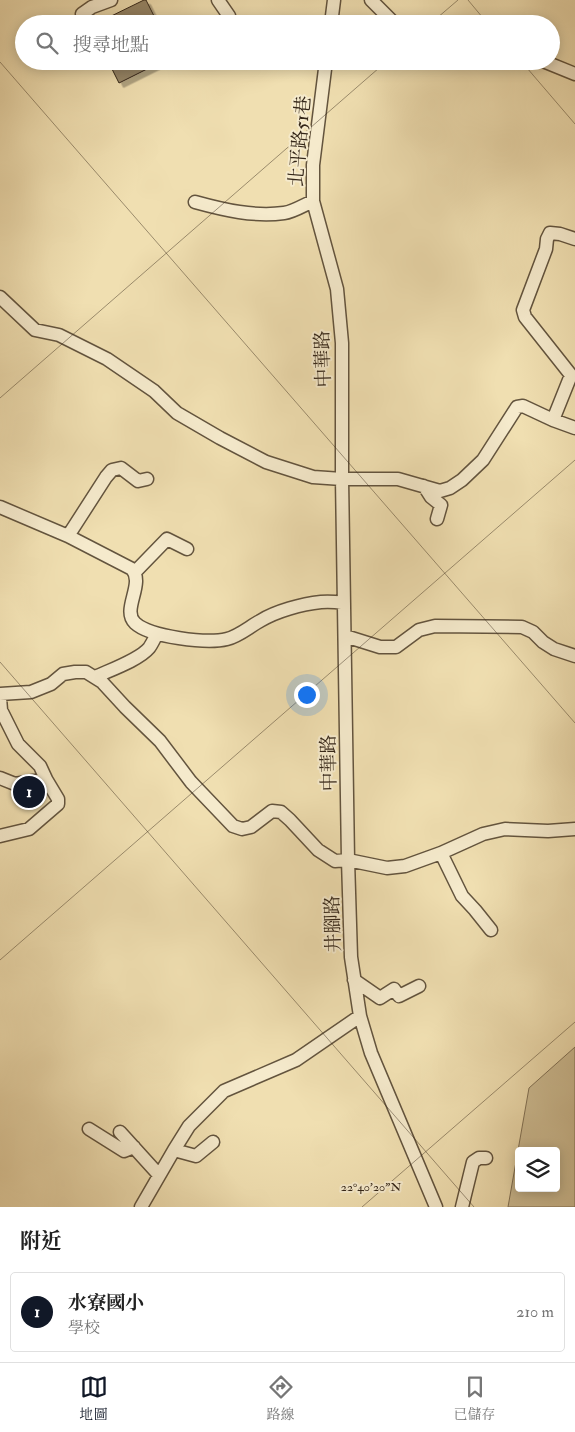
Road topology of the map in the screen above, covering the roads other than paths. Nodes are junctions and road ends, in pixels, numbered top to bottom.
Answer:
1 (111, 0) edge
2 (218, 0) edge
3 (334, 0) edge
4 (371, 0) edge
5 (82, 14) dead end
6 (228, 15) edge
7 (332, 15) edge
8 (386, 15) edge
9 (560, 68) edge
10 (325, 70) edge
11 (575, 74) edge
12 (313, 201) junction
13 (195, 202) dead end
14 (318, 224) joint
15 (575, 239) edge
16 (0, 297) edge
17 (552, 420) junction
18 (575, 428) edge
19 (147, 478) dead end
20 (342, 479) junction
21 (424, 486) junction
22 (0, 507) edge
23 (437, 519) dead end
24 (68, 536) junction
25 (187, 550) dead end
26 (135, 572) junction
27 (344, 603) junction
28 (157, 634) junction
29 (345, 636) junction
30 (575, 656) edge
31 (95, 676) junction
32 (0, 694) edge
33 (0, 698) edge
34 (0, 778) edge
35 (46, 779) junction
36 (575, 828) edge
37 (0, 836) edge
38 (441, 853) junction
39 (348, 860) junction
40 (491, 930) dead end
41 (354, 980) junction
42 (419, 986) dead end
43 (360, 1016) junction
44 (89, 1129) dead end
45 (120, 1132) dead end
46 (213, 1142) dead end
47 (134, 1147) junction
48 (174, 1150) junction
49 (486, 1158) dead end
50 (159, 1174) junction
51 (141, 1207) edge
52 (436, 1207) edge
53 (462, 1207) edge

1 - 5 street
2 - 6 street
3 - 7 street
4 - 8 street
9 - 11 street
10 - 12 street, 北平路51巷
12 - 13 street
12 - 14 street, 北平路51巷
14 - 20 street, 中華路
15 - 17 street
16 - 20 street
17 - 18 street
17 - 21 street
19 - 24 street
20 - 21 street
20 - 27 street, 中華路
21 - 23 street
22 - 24 street
24 - 26 street
25 - 26 street
26 - 28 street
27 - 28 street
27 - 29 street, 中華路
28 - 31 street
29 - 30 street
29 - 39 street, 中華路
31 - 32 street
31 - 39 street
33 - 35 street
34 - 35 street
35 - 37 street
36 - 38 street
38 - 39 street
38 - 40 street
39 - 41 street, 井腳路
41 - 42 street
41 - 43 street, 井腳路
43 - 48 street
43 - 52 street, 井腳路
44 - 47 street
45 - 47 street
46 - 48 street
47 - 50 street
48 - 50 street
49 - 53 street
50 - 51 street

